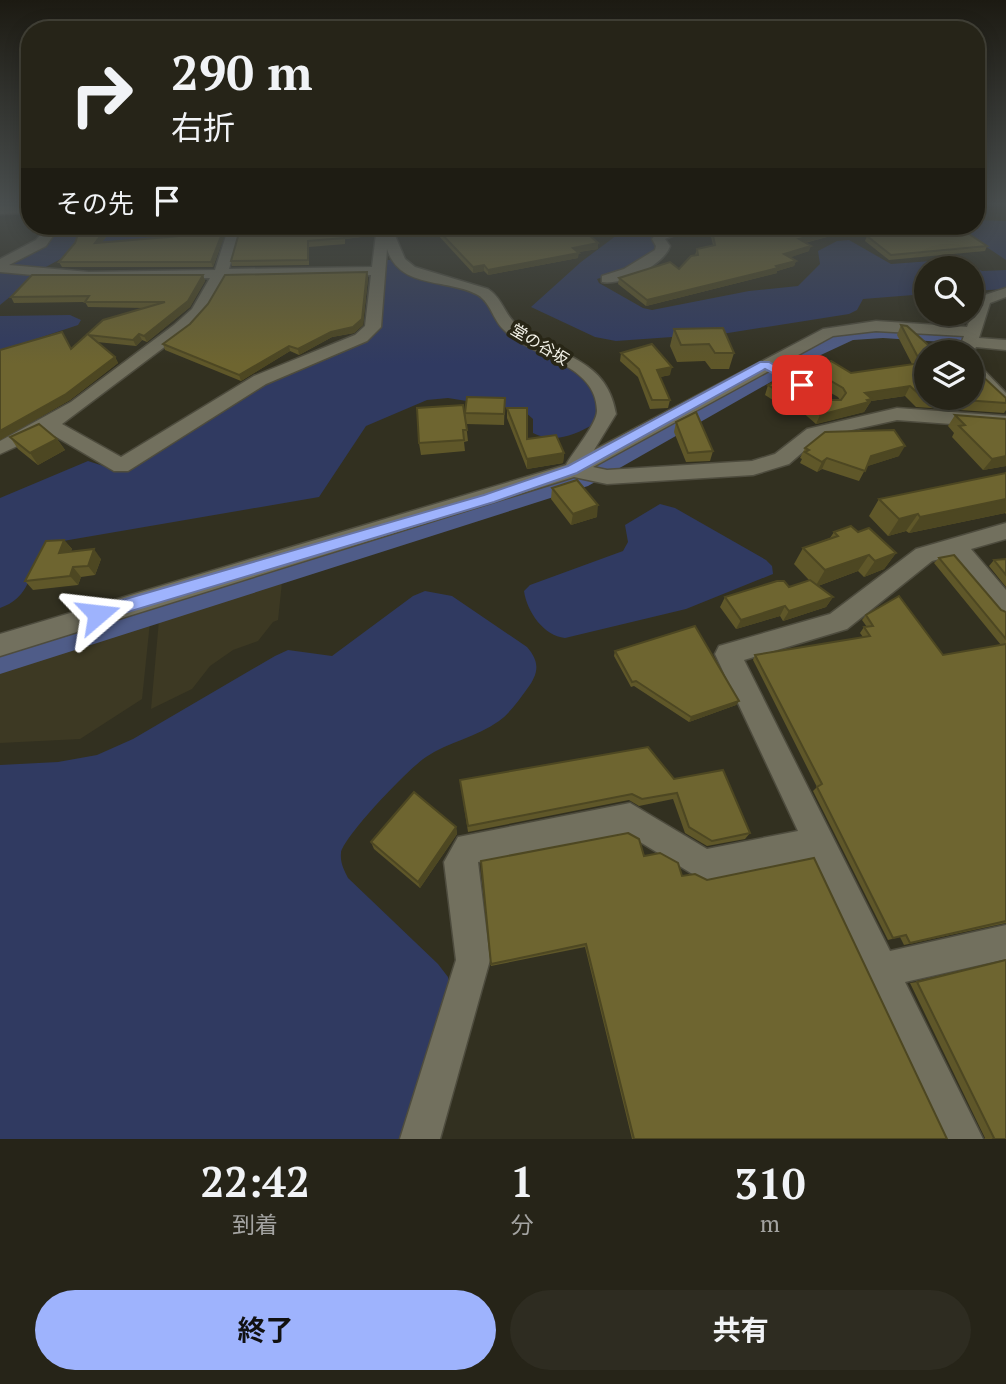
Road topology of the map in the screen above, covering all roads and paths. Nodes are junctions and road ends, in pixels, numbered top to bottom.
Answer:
1 (225, 258) edge
2 (379, 258) edge
3 (400, 258) edge
4 (647, 258) edge
5 (0, 266) edge
6 (377, 271) junction
7 (218, 274) junction
8 (607, 279) dead end
9 (1006, 292) edge
10 (953, 340) edge
11 (970, 340) edge
12 (984, 343) edge
13 (1006, 345) edge
14 (765, 364) junction
15 (787, 377) edge
16 (984, 380) edge
17 (1006, 403) edge
18 (1006, 422) edge
19 (50, 425) junction
20 (0, 448) edge
21 (582, 472) junction
22 (1006, 531) edge
23 (954, 545) junction
24 (1006, 607) edge
25 (0, 645) edge
26 (819, 842) junction
27 (1006, 942) edge
28 (881, 970) junction
29 (420, 1139) edge
30 (963, 1139) edge

1 - 7 street
2 - 6 street
3 - 21 street, 堂の谷坂
4 - 8 street
5 - 7 street
6 - 7 street
6 - 19 street
7 - 19 street
9 - 11 street
10 - 14 street
12 - 13 street
14 - 15 street
14 - 21 street
16 - 17 street
18 - 21 street
19 - 20 street
21 - 25 street
22 - 23 street
23 - 24 street
23 - 26 street
26 - 28 street
26 - 29 street
27 - 28 street
28 - 30 street

